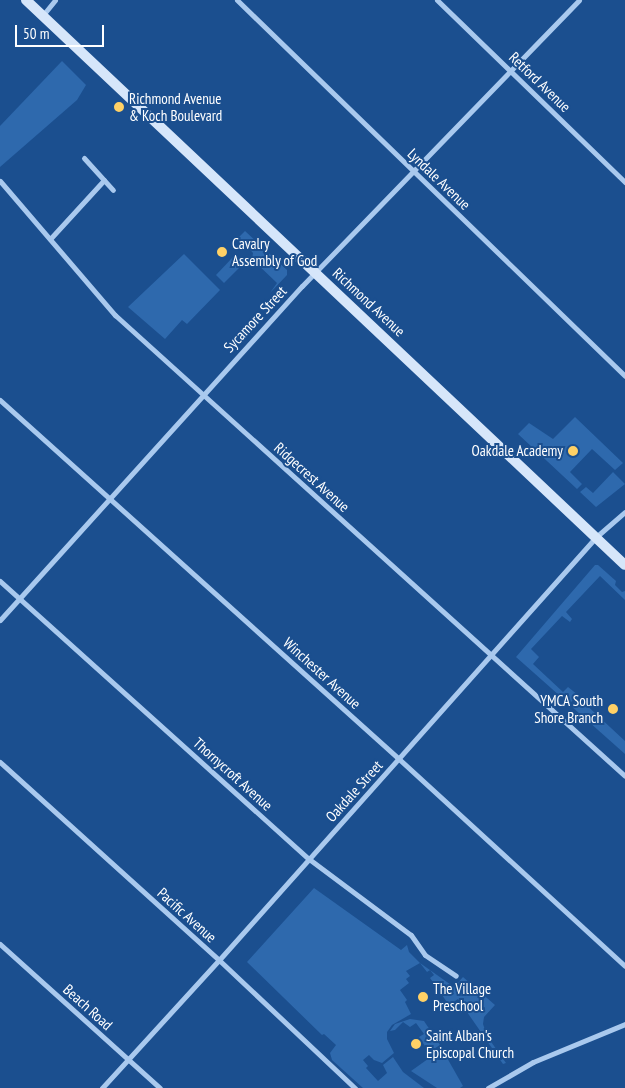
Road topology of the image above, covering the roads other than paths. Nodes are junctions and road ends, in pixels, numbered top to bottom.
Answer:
1 (26, 0) edge
2 (55, 0) edge
3 (237, 0) edge
4 (438, 0) edge
5 (579, 0) edge
6 (43, 15) junction
7 (511, 71) junction
8 (84, 158) dead end
9 (413, 171) junction
10 (104, 180) junction
11 (0, 181) edge
12 (625, 182) edge
13 (113, 190) dead end
14 (50, 238) junction
15 (316, 272) junction
16 (625, 376) edge
17 (202, 394) junction
18 (0, 400) edge
19 (110, 498) junction
20 (625, 512) edge
21 (596, 537) junction
22 (625, 565) edge
23 (0, 581) edge
24 (19, 598) junction
25 (0, 620) edge
26 (492, 656) junction
27 (399, 759) junction
28 (0, 762) edge
29 (625, 776) edge
30 (309, 859) junction
31 (0, 944) edge
32 (219, 960) junction
33 (625, 966) edge
34 (456, 976) dead end
35 (625, 1024) edge
36 (128, 1059) junction
37 (102, 1088) edge
38 (160, 1088) edge
39 (355, 1088) edge
40 (488, 1088) edge

1 - 6 main road, Richmond Avenue
2 - 6 street
3 - 9 street, Lyndale Avenue
4 - 7 street, Retford Avenue
5 - 7 street, Sycamore Street
6 - 15 main road, Richmond Avenue
7 - 9 street, Sycamore Street
7 - 12 street, Retford Avenue
8 - 10 street
9 - 15 street, Sycamore Street
9 - 16 street, Lyndale Avenue
10 - 13 street
10 - 14 street
11 - 14 street, Ridgecrest Avenue
14 - 17 street, Ridgecrest Avenue
15 - 17 street, Sycamore Street
15 - 21 main road, Richmond Avenue
17 - 19 street, Sycamore Street
17 - 26 street, Ridgecrest Avenue
18 - 19 street, Winchester Avenue
19 - 24 street, Sycamore Street
19 - 27 street, Winchester Avenue
20 - 21 street, Oakdale Street
21 - 22 main road, Richmond Avenue
21 - 26 street, Oakdale Street
23 - 24 street, Thornycroft Avenue
24 - 25 street, Sycamore Street
24 - 30 street, Thornycroft Avenue
26 - 27 street, Oakdale Street
26 - 29 street, Ridgecrest Avenue
27 - 30 street, Oakdale Street
27 - 33 street, Winchester Avenue
28 - 32 street, Pacific Avenue
30 - 32 street, Oakdale Street
30 - 34 street, Thornycroft Avenue
31 - 36 street, Beach Road
32 - 36 street, Oakdale Street
32 - 39 street, Pacific Avenue
35 - 40 street
36 - 37 street, Oakdale Street
36 - 38 street, Beach Road

